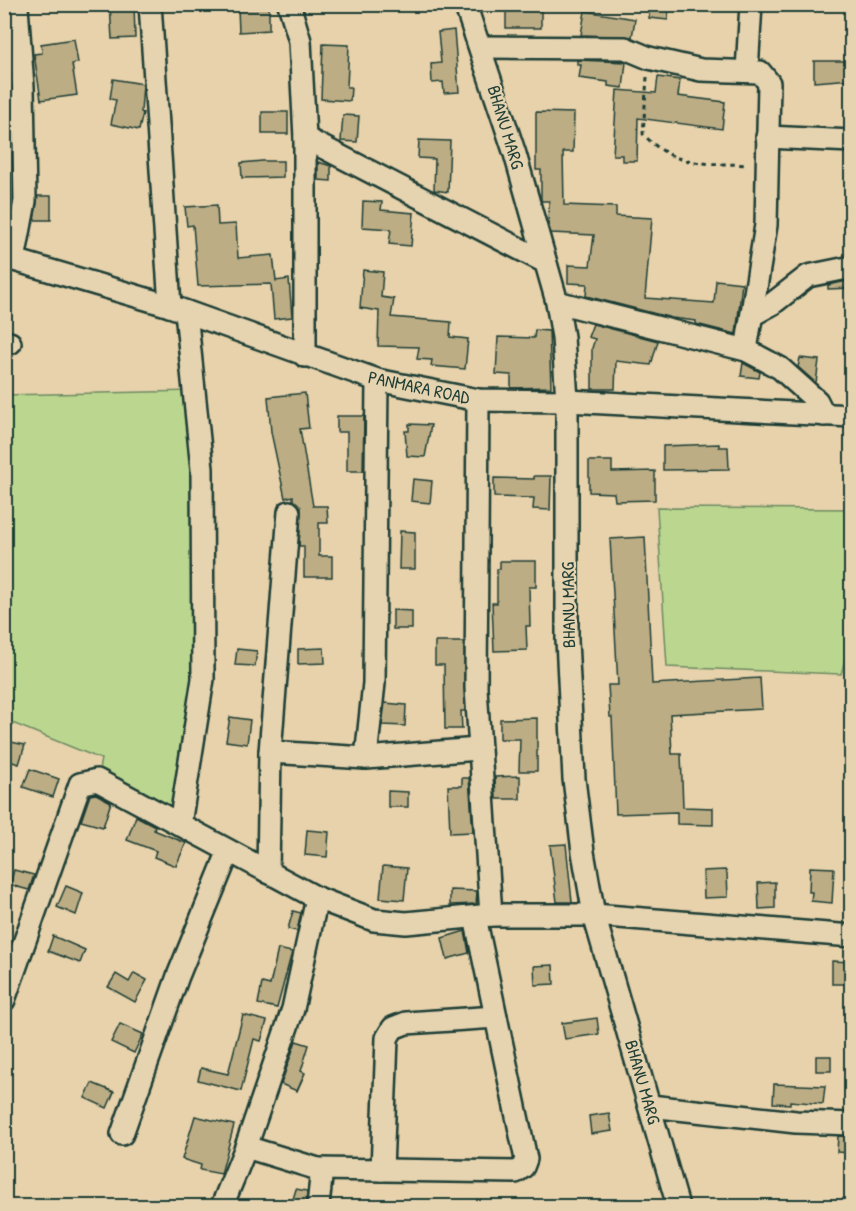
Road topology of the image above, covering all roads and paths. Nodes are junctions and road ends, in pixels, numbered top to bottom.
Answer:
1 (150, 4) edge
2 (289, 4) edge
3 (465, 4) edge
4 (751, 4) edge
5 (17, 8) dead end
6 (480, 47) junction
7 (649, 58) junction
8 (747, 71) junction
9 (767, 137) junction
10 (304, 138) junction
11 (852, 141) edge
12 (767, 166) junction
13 (9, 258) edge
14 (545, 262) junction
15 (852, 267) edge
16 (557, 302) junction
17 (178, 309) junction
18 (754, 314) junction
19 (746, 350) junction
20 (305, 356) junction
21 (377, 380) junction
22 (478, 400) junction
23 (567, 401) junction
24 (824, 415) junction
25 (852, 416) edge
26 (289, 512) dead end
27 (478, 749) junction
28 (270, 752) junction
29 (366, 758) junction
30 (180, 824) junction
31 (228, 853) junction
32 (268, 872) junction
33 (317, 898) junction
34 (594, 915) junction
35 (483, 916) junction
36 (852, 936) edge
37 (4, 1000) edge
38 (496, 1017) junction
39 (650, 1106) junction
40 (852, 1124) edge
41 (122, 1134) dead end
42 (246, 1147) junction
43 (318, 1169) junction
44 (382, 1170) junction
45 (222, 1206) edge
46 (318, 1206) edge
47 (678, 1206) edge

1 - 17 street
2 - 10 street
3 - 6 street, BHANU MARG
4 - 8 street
5 - 13 street
6 - 7 street
6 - 14 street, BHANU MARG
7 - 8 street
7 - 12 path
8 - 9 street
9 - 11 street
9 - 12 street
10 - 14 street
10 - 20 street
12 - 18 street
13 - 17 street, PANMARA ROAD
14 - 16 street, BHANU MARG
15 - 18 street
16 - 19 street
16 - 23 street, BHANU MARG
17 - 20 street, PANMARA ROAD
17 - 30 street
18 - 19 street
19 - 24 street
20 - 21 street, PANMARA ROAD
21 - 22 street, PANMARA ROAD
21 - 29 street
22 - 23 street, PANMARA ROAD
22 - 27 street
23 - 24 street, PANMARA ROAD
23 - 34 street, BHANU MARG
24 - 25 street, PANMARA ROAD
26 - 28 street
27 - 29 street
27 - 35 street
28 - 29 street
28 - 32 street
30 - 31 street
30 - 37 street
31 - 32 street
31 - 41 street
32 - 33 street
33 - 35 street
33 - 42 street
34 - 35 street
34 - 36 street
34 - 39 street, BHANU MARG
35 - 38 street
38 - 44 street
38 - 44 street
39 - 40 street
39 - 47 street, BHANU MARG
42 - 43 street
42 - 45 street
43 - 44 street
43 - 46 street

